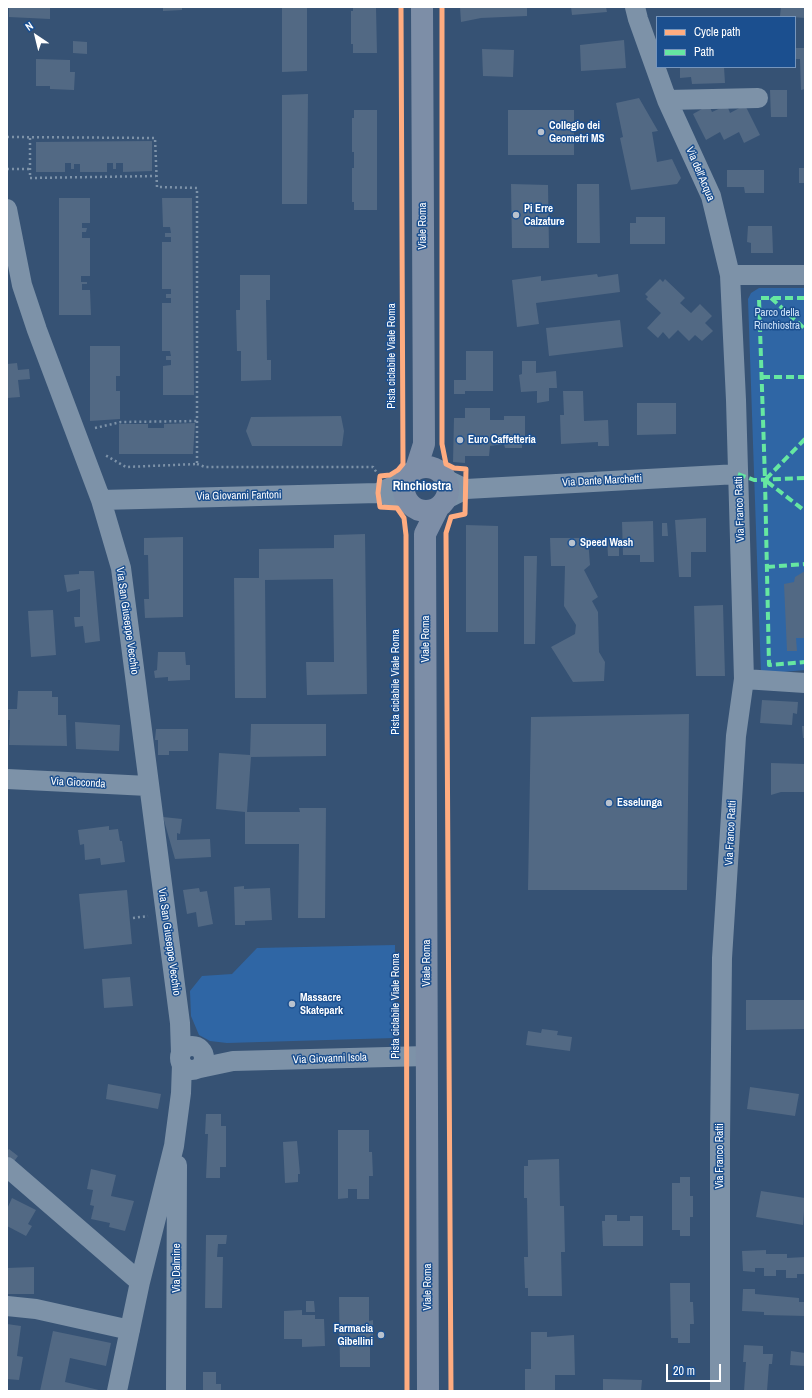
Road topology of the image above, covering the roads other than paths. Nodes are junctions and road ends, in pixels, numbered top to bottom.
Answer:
1 (422, 7) edge
2 (635, 7) edge
3 (758, 98) dead end
4 (667, 100) junction
5 (7, 209) edge
6 (730, 275) junction
7 (805, 275) edge
8 (738, 474) junction
9 (413, 487) junction
10 (466, 489) joint
11 (101, 500) junction
12 (744, 679) junction
13 (805, 683) edge
14 (7, 779) edge
15 (148, 786) junction
16 (427, 1056) junction
17 (193, 1059) junction
18 (174, 1146) junction
19 (7, 1167) edge
20 (140, 1282) junction
21 (7, 1306) edge
22 (130, 1330) junction
23 (117, 1391) edge
24 (176, 1391) edge
25 (428, 1391) edge
26 (720, 1391) edge

1 - 9 main road, Viale Roma
2 - 4 street, Via dell'Acqua
3 - 4 street
4 - 6 street, Via dell'Acqua
5 - 11 street, Via San Giuseppe Vecchio
6 - 7 street
6 - 8 street, Via Franco Ratti
8 - 10 street, Via Dante Marchetti
8 - 12 street, Via Franco Ratti
9 - 10 street, Via Giovanni Fantoni
9 - 11 street, Via Giovanni Fantoni
9 - 16 main road, Viale Roma
11 - 15 street, Via San Giuseppe Vecchio
12 - 13 street
12 - 26 street, Via Franco Ratti
14 - 15 street, Via Gioconda
15 - 17 street, Via San Giuseppe Vecchio
16 - 17 street, Via Giovanni Isola
16 - 25 main road, Viale Roma
17 - 18 street
18 - 20 street
18 - 24 street, Via Dalmine
19 - 20 street
20 - 22 street
21 - 22 street
22 - 23 street

